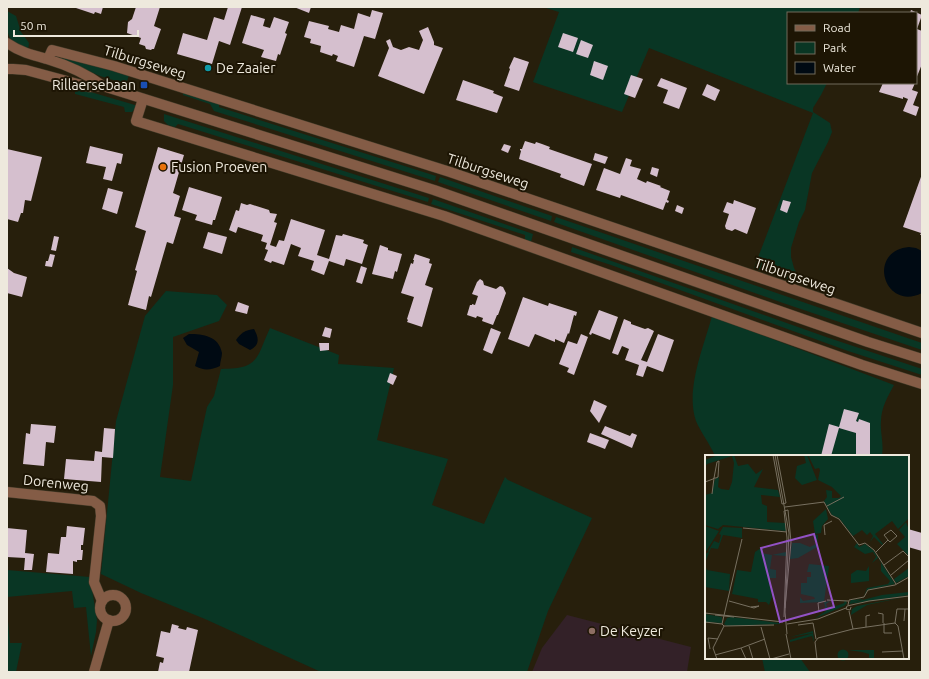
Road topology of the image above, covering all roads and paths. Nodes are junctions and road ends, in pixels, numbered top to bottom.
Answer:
1 (7, 43) edge
2 (48, 59) junction
3 (7, 69) edge
4 (103, 86) junction
5 (143, 99) junction
6 (922, 333) edge
7 (922, 359) edge
8 (922, 384) edge
9 (7, 492) edge
10 (102, 601) junction
11 (109, 620) junction
12 (94, 672) edge

1 - 2 street
2 - 4 street
2 - 6 street, Tilburgseweg
3 - 4 street
4 - 5 street
5 - 7 street
5 - 8 street
9 - 10 street, Dorenweg
10 - 11 street, Dorenweg
10 - 11 street
11 - 12 street

